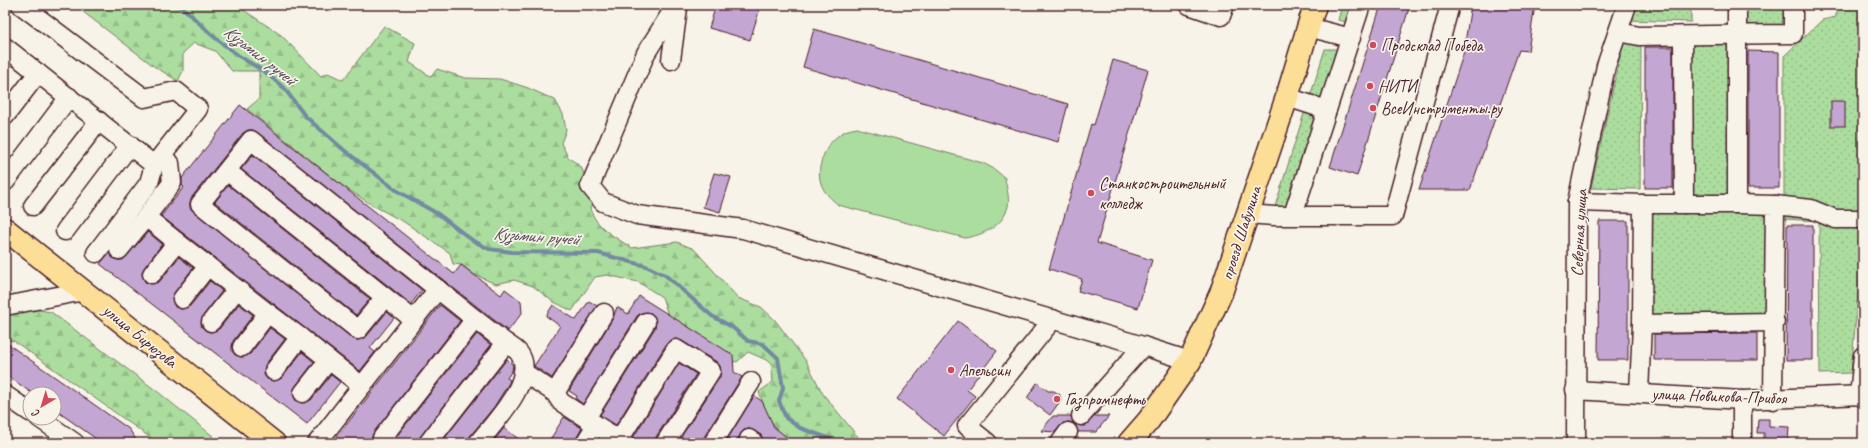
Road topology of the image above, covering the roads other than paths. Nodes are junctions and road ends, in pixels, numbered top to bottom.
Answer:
1 (20, 5) edge
2 (677, 5) edge
3 (1189, 5) edge
4 (1225, 5) edge
5 (1315, 5) edge
6 (1361, 5) edge
7 (1450, 5) edge
8 (1627, 5) edge
9 (1737, 5) edge
10 (1793, 5) edge
11 (1308, 27) junction
12 (1619, 32) junction
13 (1683, 36) junction
14 (1737, 36) junction
15 (1351, 38) junction
16 (6, 50) edge
17 (671, 60) dead end
18 (38, 73) junction
19 (69, 97) junction
20 (1287, 97) junction
21 (1327, 110) junction
22 (5, 116) edge
23 (99, 121) junction
24 (130, 145) junction
25 (162, 164) junction
26 (227, 171) junction
27 (5, 182) edge
28 (1577, 202) junction
29 (1643, 204) junction
30 (1684, 204) junction
31 (1737, 204) junction
32 (1775, 205) junction
33 (33, 206) dead end
34 (1247, 214) junction
35 (1293, 215) junction
36 (146, 217) junction
37 (1863, 219) edge
38 (5, 229) edge
39 (65, 231) dead end
40 (177, 242) junction
41 (119, 250) dead end
42 (96, 253) dead end
43 (208, 266) junction
44 (152, 274) dead end
45 (237, 289) junction
46 (438, 289) junction
47 (84, 291) junction
48 (385, 297) junction
49 (182, 299) dead end
50 (5, 306) edge
51 (268, 313) junction
52 (604, 313) dead end
53 (475, 319) junction
54 (1053, 319) junction
55 (414, 320) junction
56 (211, 322) dead end
57 (646, 322) dead end
58 (1775, 322) junction
59 (1642, 324) junction
60 (300, 338) junction
61 (506, 343) junction
62 (1143, 346) junction
63 (242, 347) dead end
64 (1863, 356) edge
65 (329, 360) junction
66 (1190, 361) junction
67 (274, 371) dead end
68 (523, 372) junction
69 (751, 382) dead end
70 (362, 386) junction
71 (1575, 390) junction
72 (303, 393) dead end
73 (555, 393) junction
74 (1639, 393) junction
75 (5, 395) edge
76 (1861, 396) edge
77 (1742, 400) junction
78 (1773, 400) junction
79 (22, 407) edge
80 (1082, 416) dead end
81 (591, 422) junction
82 (51, 426) edge
83 (620, 442) edge
84 (75, 443) edge
85 (274, 443) edge
86 (317, 443) edge
87 (388, 443) edge
88 (428, 443) edge
89 (478, 443) edge
90 (585, 443) edge
91 (665, 443) edge
92 (713, 443) edge
93 (988, 443) edge
94 (1129, 443) edge
95 (1576, 443) edge
96 (1742, 443) edge

1 - 25 street
2 - 17 street
2 - 54 street
3 - 4 street
5 - 11 main road, проезд Шабулина
6 - 15 street
7 - 35 street
8 - 12 street, Северная улица
9 - 14 street
10 - 14 street
11 - 15 street
11 - 20 main road, проезд Шабулина
12 - 13 street
12 - 28 street, Северная улица
13 - 14 street
13 - 30 street
14 - 31 street
15 - 21 street
16 - 18 street
18 - 19 street
18 - 22 street
19 - 23 street
19 - 27 street
20 - 21 street
20 - 34 main road, проезд Шабулина
21 - 35 street
23 - 24 street
23 - 33 street
24 - 25 street
24 - 39 street
25 - 36 street
25 - 42 street
26 - 46 street
26 - 48 street
26 - 48 street
28 - 29 street
28 - 71 street, Северная улица
29 - 30 street
29 - 59 street
30 - 31 street
31 - 32 street
32 - 37 street
32 - 58 street
34 - 35 street
34 - 66 main road, проезд Шабулина
36 - 40 street
36 - 41 street
38 - 47 main road, улица Бирюзова
40 - 43 street
40 - 44 street
43 - 45 street
43 - 49 street
45 - 51 street
45 - 56 street
46 - 53 street
46 - 55 street
47 - 50 street
47 - 85 main road, улица Бирюзова
48 - 55 street
51 - 60 street
51 - 63 street
52 - 73 street
53 - 61 street
53 - 87 street
54 - 62 street
54 - 93 street
55 - 70 street
57 - 81 street
58 - 59 street
58 - 78 street
59 - 74 street
60 - 65 street
60 - 67 street
61 - 68 street
61 - 88 street
62 - 66 street
62 - 80 street
64 - 76 street
65 - 70 street
65 - 72 street
66 - 94 main road, проезд Шабулина
68 - 73 street
68 - 89 street
69 - 92 street
70 - 86 street
71 - 74 street, улица Новикова-Прибоя
71 - 95 street, Северная улица
73 - 81 street
74 - 77 street, улица Новикова-Прибоя
75 - 79 street
76 - 78 street, улица Новикова-Прибоя
77 - 78 street, улица Новикова-Прибоя
77 - 96 street
81 - 83 street
81 - 90 street
82 - 84 street
83 - 91 street

